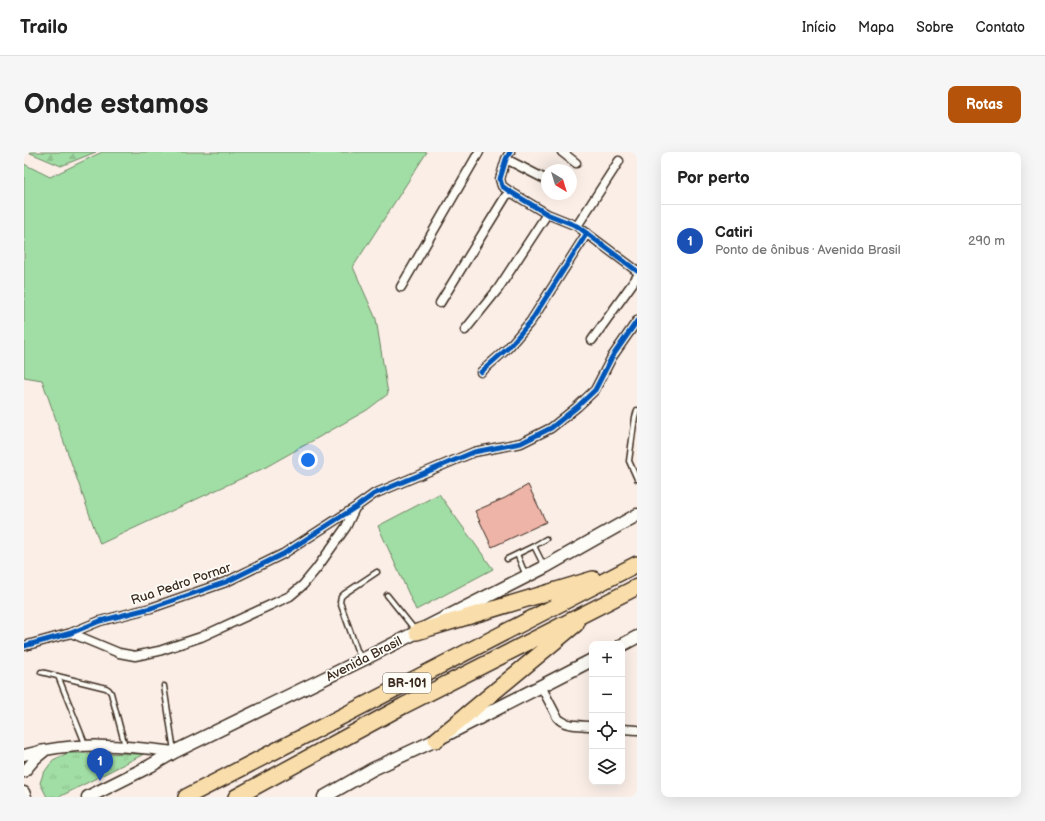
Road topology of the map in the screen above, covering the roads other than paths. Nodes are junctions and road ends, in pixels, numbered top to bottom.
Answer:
1 (479, 152) edge
2 (562, 152) edge
3 (508, 156) edge
4 (620, 161) dead end
5 (576, 163) dead end
6 (541, 176) edge
7 (509, 191) junction
8 (547, 214) junction
9 (577, 226) junction
10 (587, 233) junction
11 (637, 271) edge
12 (637, 277) edge
13 (401, 287) dead end
14 (440, 303) dead end
15 (637, 321) edge
16 (465, 330) dead end
17 (592, 340) dead end
18 (481, 372) dead end
19 (637, 410) edge
20 (637, 479) edge
21 (356, 508) junction
22 (637, 515) edge
23 (546, 539) dead end
24 (534, 546) junction
25 (517, 554) junction
26 (507, 559) dead end
27 (545, 567) junction
28 (633, 567) edge
29 (376, 572) dead end
30 (526, 576) junction
31 (637, 586) edge
32 (387, 595) dead end
33 (598, 606) junction
34 (70, 632) junction
35 (417, 632) junction
36 (637, 637) edge
37 (625, 643) edge
38 (24, 646) edge
39 (362, 660) junction
40 (589, 662) edge
41 (41, 672) dead end
42 (58, 676) junction
43 (164, 686) dead end
44 (541, 686) junction
45 (589, 726) edge
46 (625, 729) edge
47 (637, 730) edge
48 (436, 740) junction
49 (86, 746) junction
50 (125, 746) junction
51 (47, 749) junction
52 (174, 752) junction
53 (24, 755) edge
54 (24, 772) edge
55 (24, 792) edge
56 (330, 795) edge
57 (26, 797) edge
58 (88, 797) edge
59 (186, 797) edge
60 (236, 797) edge

1 - 13 street
2 - 5 street
3 - 6 street
3 - 7 street
4 - 9 street
7 - 8 street
7 - 14 street
8 - 9 street
8 - 16 street
9 - 10 street
10 - 11 street
10 - 18 street
12 - 17 street
15 - 21 street, Rua Pedro Pornar
19 - 20 lane
21 - 34 street, Rua Pedro Pornar
21 - 34 street
22 - 27 main road, Avenida Brasil
23 - 24 lane
24 - 25 lane
24 - 27 lane
25 - 26 lane
25 - 30 lane
27 - 30 main road, Avenida Brasil
28 - 35 highway
28 - 59 highway, BR-101
29 - 39 lane
30 - 35 main road, Avenida Brasil
31 - 33 highway, BR-101
32 - 35 lane
33 - 48 highway
33 - 60 highway, BR-101
34 - 38 street, Rua Pedro Pornar
35 - 39 main road, Avenida Brasil
36 - 37 main road
39 - 52 main road, Avenida Brasil
40 - 44 main road
41 - 42 lane
42 - 49 lane
42 - 50 lane
43 - 52 lane
44 - 45 street
44 - 48 main road
46 - 47 street
48 - 56 main road
49 - 50 street
49 - 51 street
50 - 52 street
51 - 53 street
51 - 54 street
52 - 58 main road, Avenida Brasil
55 - 57 street

